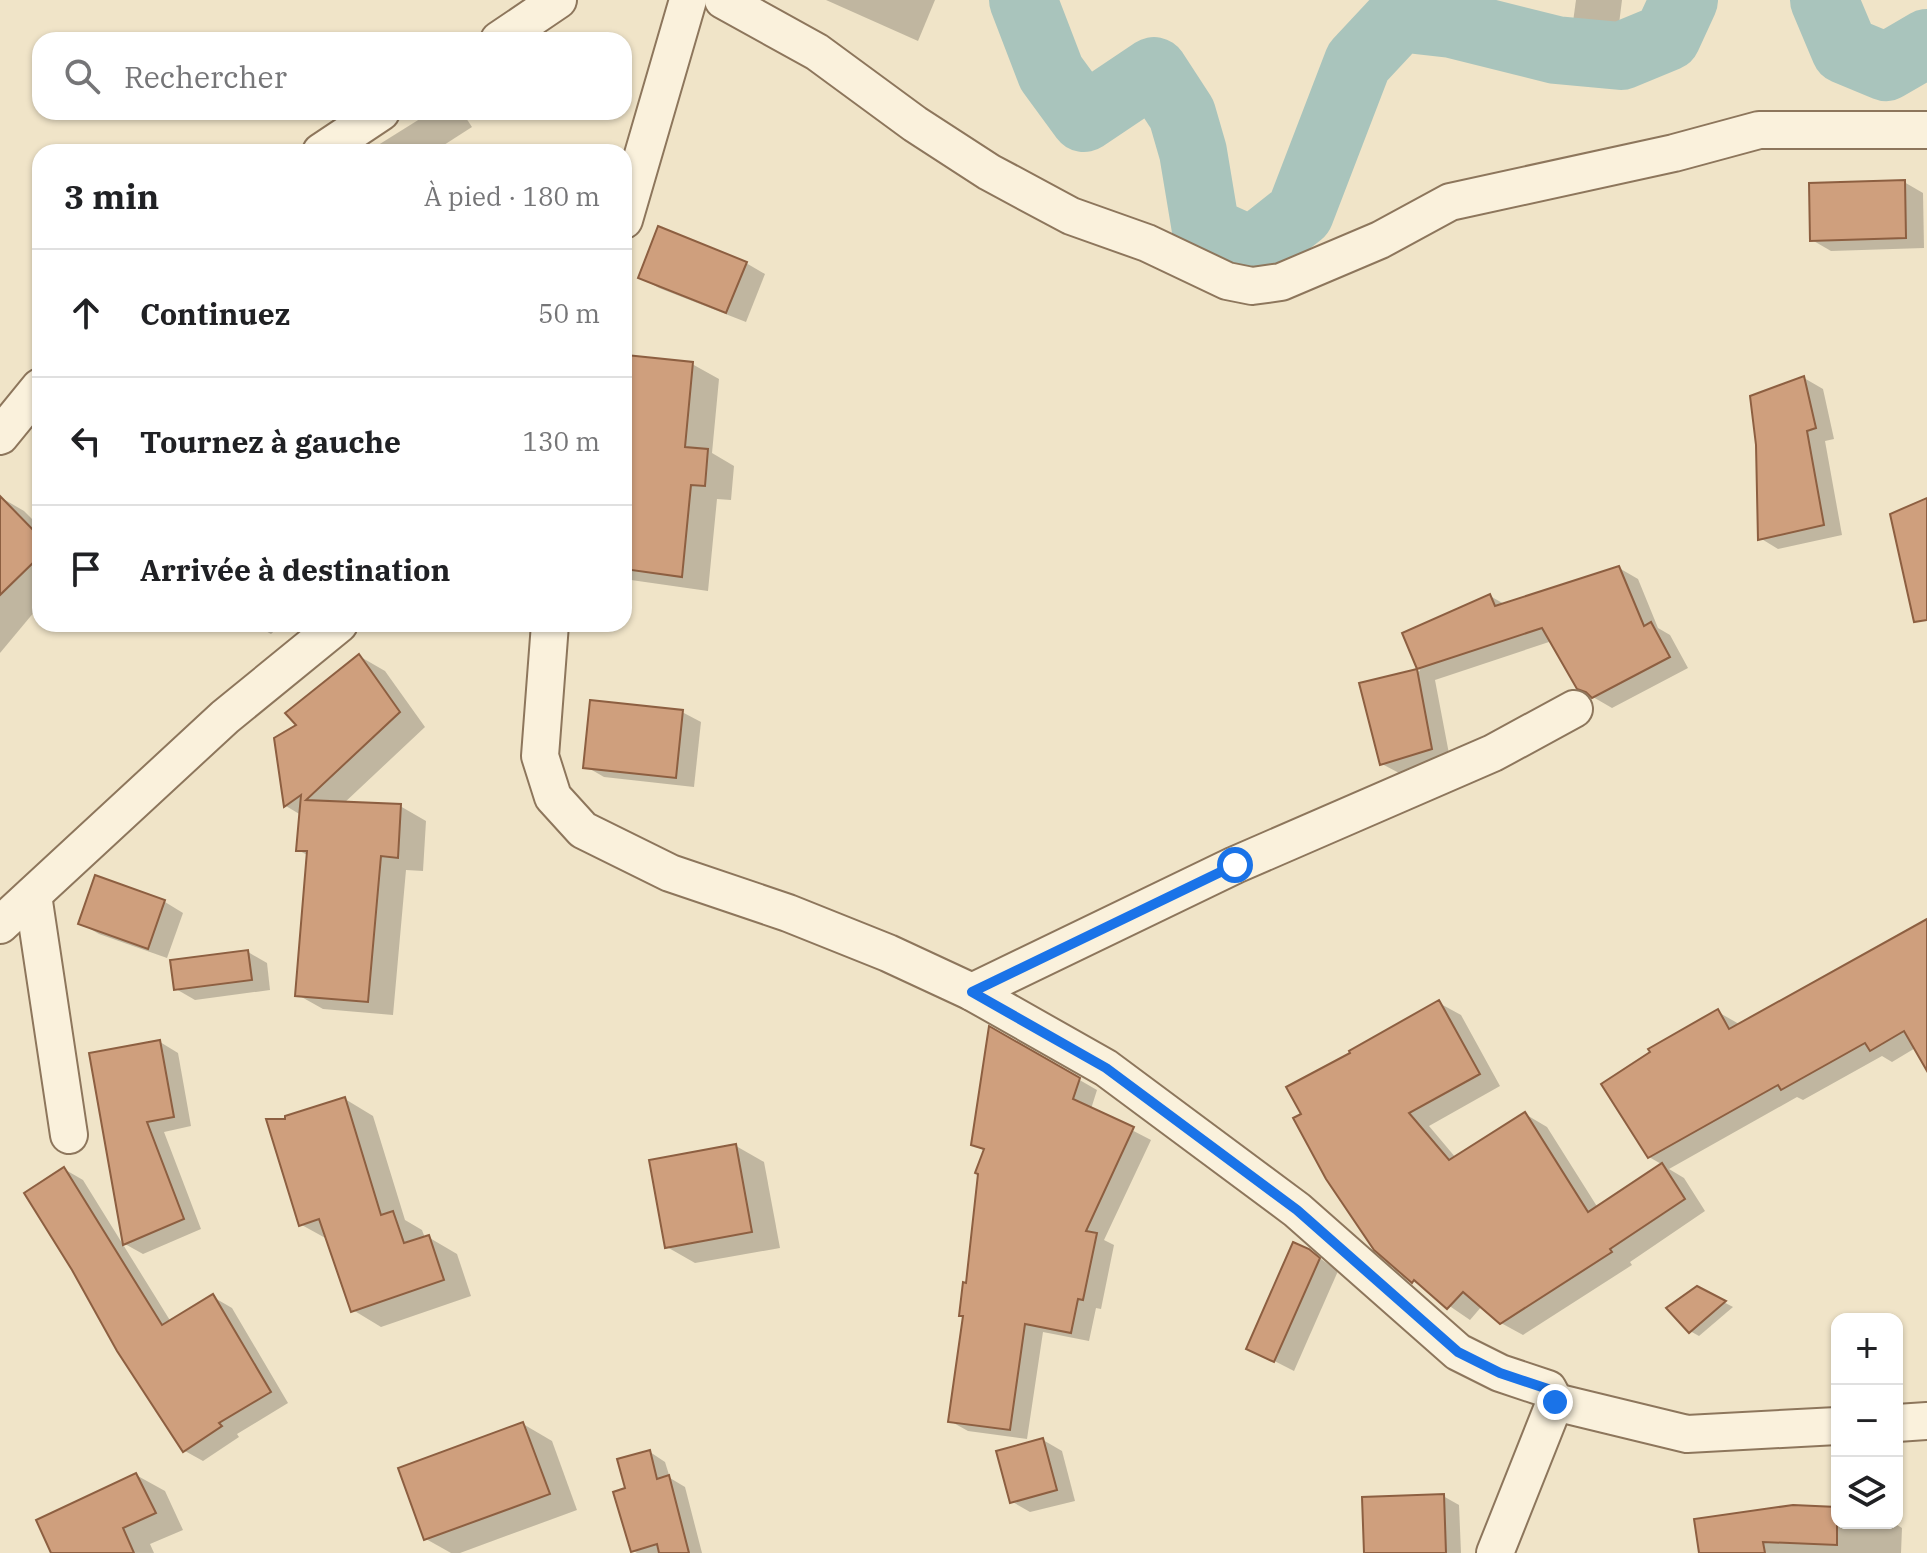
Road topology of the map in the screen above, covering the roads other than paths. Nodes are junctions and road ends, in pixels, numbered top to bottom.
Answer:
1 (558, 0) edge
2 (688, 0) edge
3 (723, 0) edge
4 (511, 32) edge
5 (369, 120) edge
6 (1927, 130) edge
7 (333, 144) edge
8 (632, 192) edge
9 (32, 397) edge
10 (0, 436) edge
11 (329, 632) edge
12 (549, 632) edge
13 (1574, 709) dead end
14 (33, 895) junction
15 (0, 925) edge
16 (972, 992) junction
17 (69, 1135) dead end
18 (1555, 1402) junction
19 (1927, 1421) edge
20 (1903, 1423) edge
21 (1831, 1426) edge
22 (1495, 1553) edge

1 - 4 street
2 - 8 street
3 - 6 street
5 - 7 street
9 - 10 street
11 - 14 street
12 - 16 street
13 - 16 street
14 - 15 street
14 - 17 street
16 - 18 street
18 - 21 street
18 - 22 street
19 - 20 street

